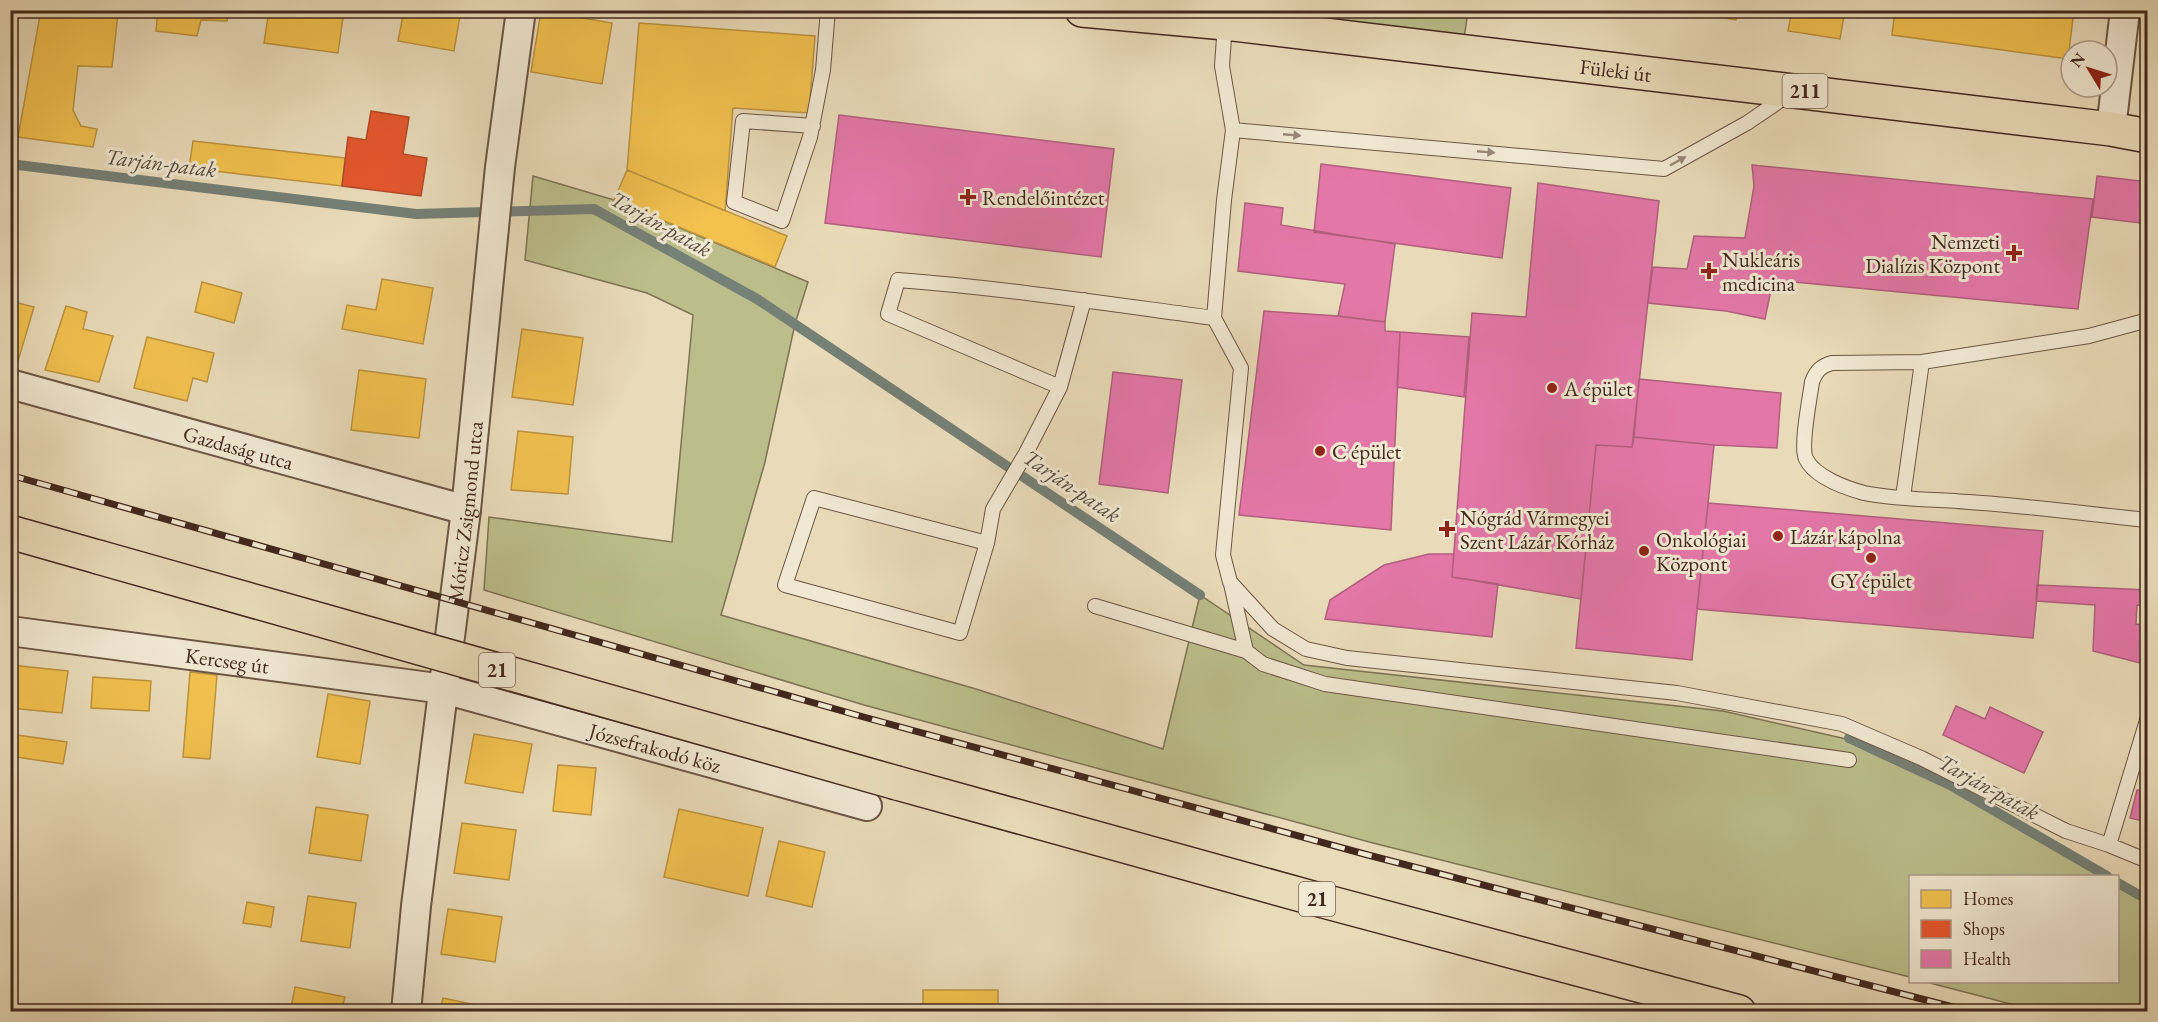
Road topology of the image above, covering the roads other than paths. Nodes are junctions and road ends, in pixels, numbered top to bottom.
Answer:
1 (521, 10) edge
2 (828, 10) edge
3 (1082, 10) edge
4 (2125, 10) edge
5 (1225, 23) junction
6 (1796, 90) junction
7 (813, 126) junction
8 (2111, 129) junction
9 (1233, 130) junction
10 (2148, 136) edge
11 (1084, 300) junction
12 (1214, 318) junction
13 (2148, 320) edge
14 (1922, 362) junction
15 (10, 384) edge
16 (1060, 387) junction
17 (1903, 497) junction
18 (466, 510) junction
19 (2148, 520) edge
20 (10, 532) edge
21 (987, 543) junction
22 (1230, 582) junction
23 (1095, 606) dead end
24 (10, 631) edge
25 (1246, 651) junction
26 (444, 689) junction
27 (2148, 717) edge
28 (1850, 760) dead end
29 (867, 806) dead end
30 (2109, 845) junction
31 (2148, 861) edge
32 (406, 1011) edge
33 (1738, 1011) edge

1 - 18 street, Móricz Zsigmond utca
2 - 7 lane
3 - 5 main road, Füleki út / 211
4 - 8 street
5 - 6 main road, Füleki út / 211
5 - 9 lane
6 - 8 main road, Füleki út / 211
9 -> 6 lane
7 - 7 lane
8 - 10 main road, Füleki út / 211
9 - 12 lane
11 - 12 lane
11 - 16 lane
11 - 16 lane
12 - 22 lane
13 - 14 lane
14 - 17 lane
14 - 17 lane
15 - 18 street, Gazdaság utca
16 - 21 lane
17 - 19 lane
18 - 26 street, Móricz Zsigmond utca
20 - 33 main road, 21, bridge
21 - 21 lane
22 - 25 lane
22 - 30 lane
23 - 25 lane
24 - 26 street, Kercseg út
25 - 28 lane
26 - 29 street, Józsefrakodó köz
26 - 32 street, Móricz Zsigmond utca
27 - 30 lane
30 - 31 lane

